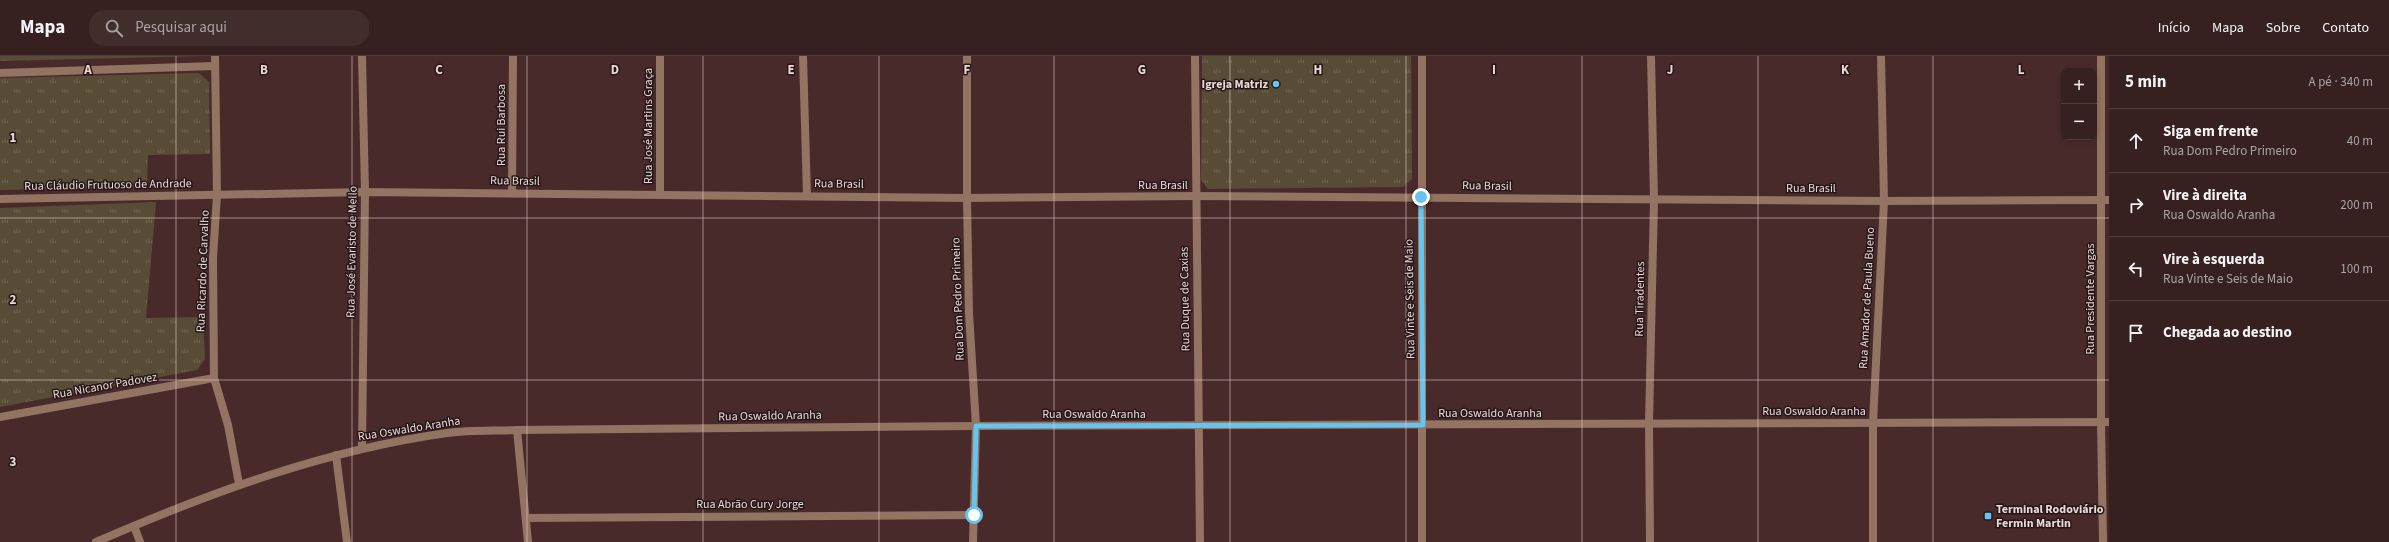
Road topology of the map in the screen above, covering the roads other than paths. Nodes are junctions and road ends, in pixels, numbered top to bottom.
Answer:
1 (216, 56) edge
2 (362, 56) edge
3 (513, 56) edge
4 (660, 56) edge
5 (803, 56) edge
6 (967, 56) edge
7 (1195, 56) edge
8 (1422, 56) edge
9 (1651, 56) edge
10 (1881, 56) edge
11 (2101, 56) edge
12 (215, 66) junction
13 (0, 73) edge
14 (365, 192) junction
15 (512, 193) junction
16 (217, 195) junction
17 (660, 195) junction
18 (807, 196) junction
19 (1195, 196) junction
20 (1421, 197) junction
21 (967, 198) junction
22 (0, 199) edge
23 (1654, 200) junction
24 (2106, 200) edge
25 (1884, 201) junction
26 (214, 378) junction
27 (0, 417) edge
28 (2105, 422) edge
29 (1873, 423) junction
30 (1649, 424) junction
31 (1199, 425) junction
32 (1423, 425) junction
33 (976, 426) junction
34 (517, 430) junction
35 (362, 448) junction
36 (336, 455) junction
37 (238, 484) junction
38 (974, 515) junction
39 (527, 518) junction
40 (134, 526) junction
41 (96, 542) edge
42 (140, 542) edge
43 (347, 542) edge
44 (528, 542) edge
45 (972, 542) edge
46 (1200, 542) edge
47 (1422, 542) edge
48 (1650, 542) edge
49 (1872, 542) edge
50 (2104, 542) edge

1 - 12 street, Rua Ricardo de Carvalho
2 - 14 street, Rua José Evaristo de Mello
3 - 15 street, Rua Rui Barbosa
4 - 17 street, Rua José Martins Graça
5 - 18 street
6 - 21 street, Rua Dom Pedro Primeiro
7 - 19 street, Rua Duque de Caxias
8 - 20 street, Rua Vinte e Seis de Maio
9 - 23 street, Rua Tiradentes
10 - 25 street, Rua Amador de Paula Bueno
11 - 24 street, Rua Presidente Vargas
12 - 13 street
12 - 16 street, Rua Ricardo de Carvalho
14 - 15 street, Rua Brasil
14 - 16 street, Rua Brasil
14 - 35 street, Rua José Evaristo de Mello
15 - 17 street, Rua Brasil
16 - 22 street, Rua Cláudio Frutuoso de Andrade
16 - 26 street, Rua Ricardo de Carvalho
17 - 18 street, Rua Brasil
18 - 21 street, Rua Brasil
19 - 20 street, Rua Brasil
19 - 21 street, Rua Brasil
19 - 31 street, Rua Duque de Caxias
20 - 23 street, Rua Brasil
20 - 32 street, Rua Vinte e Seis de Maio
21 - 33 street, Rua Dom Pedro Primeiro
23 - 25 street, Rua Brasil
23 - 30 street, Rua Tiradentes
24 - 25 street, Rua Brasil
24 - 28 street, Rua Presidente Vargas
25 - 29 street, Rua Amador de Paula Bueno
26 - 27 street, Rua Nicanor Padovez
26 - 37 street, Rua Ricardo de Carvalho
28 - 29 street, Rua Oswaldo Aranha
28 - 50 street, Rua Presidente Vargas
29 - 30 street, Rua Oswaldo Aranha
29 - 49 street, Rua Amador de Paula Bueno
30 - 32 street, Rua Oswaldo Aranha
30 - 48 street, Rua Tiradentes
31 - 32 street, Rua Oswaldo Aranha
31 - 33 street, Rua Oswaldo Aranha
31 - 46 street, Rua Duque de Caxias
32 - 47 street, Rua Vinte e Seis de Maio
33 - 34 street, Rua Oswaldo Aranha
33 - 38 street, Rua Dom Pedro Primeiro
34 - 35 street, Rua Oswaldo Aranha
34 - 39 street
35 - 36 street, Rua Oswaldo Aranha
36 - 37 street, Rua Oswaldo Aranha
36 - 43 street
37 - 40 street, Rua Oswaldo Aranha
38 - 39 street, Rua Abrão Cury Jorge
38 - 45 street, Rua Dom Pedro Primeiro
39 - 44 street
40 - 41 street, Rua Oswaldo Aranha
40 - 42 street

